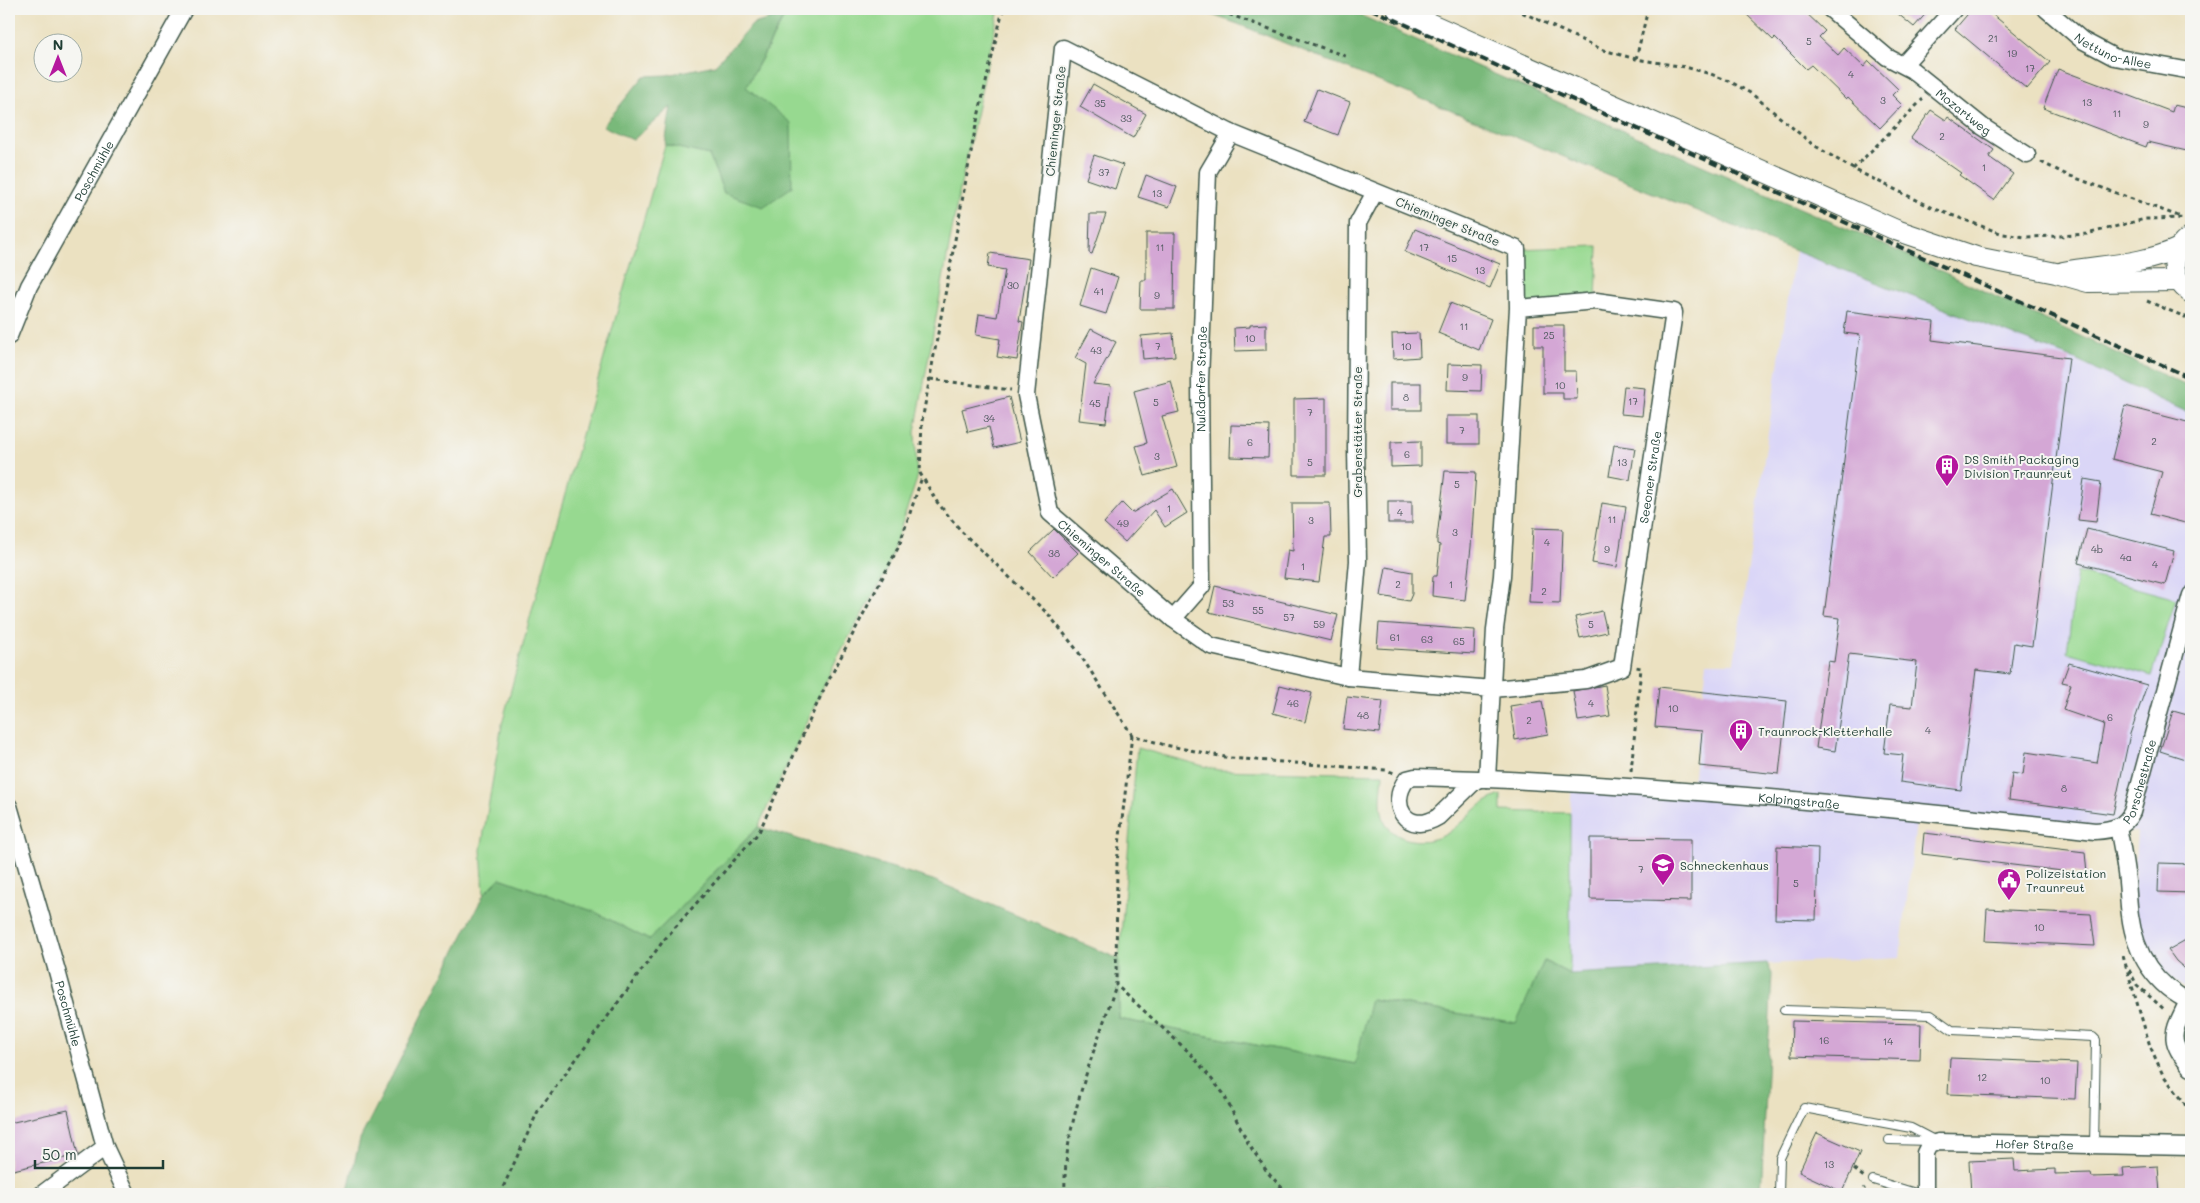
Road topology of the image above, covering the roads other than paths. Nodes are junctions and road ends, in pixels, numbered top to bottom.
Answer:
1 (184, 9) edge
2 (1397, 9) edge
3 (1830, 9) edge
4 (1954, 9) edge
5 (2046, 9) edge
6 (1904, 64) junction
7 (2191, 71) edge
8 (1231, 133) junction
9 (2027, 155) road end
10 (1375, 192) junction
11 (2185, 243) edge
12 (2056, 273) junction
13 (2185, 287) edge
14 (1518, 308) junction
15 (9, 336) edge
16 (2191, 596) edge
17 (1174, 620) junction
18 (1348, 677) junction
19 (1493, 689) junction
20 (1483, 779) junction
21 (9, 806) edge
22 (2118, 827) junction
23 (2190, 1001) edge
24 (1784, 1010) dead end
25 (2191, 1068) edge
26 (1889, 1140) dead end
27 (1938, 1142) junction
28 (2094, 1145) junction
29 (105, 1147) junction
30 (2191, 1147) edge
31 (1873, 1180) dead end
32 (42, 1194) edge
33 (127, 1194) edge
34 (1779, 1194) edge
35 (1919, 1194) edge
36 (1924, 1194) edge

1 - 15 street, Poschmühle
2 - 12 street
3 - 6 street, Mozartweg
4 - 6 street
5 - 7 street, Nettuno-Allee
6 - 9 street, Mozartweg
8 - 10 street, Chieminger Straße
8 - 17 street, Nußdorfer Straße
8 - 17 street, Chieminger Straße
10 - 14 street, Chieminger Straße
10 - 18 street, Grabenstätter Straße
11 - 12 street
11 - 13 street
12 - 13 street
14 - 19 street, Chieminger Straße
14 - 19 street, Seeoner Straße
16 - 22 street, Porschestraße
17 - 18 street, Chieminger Straße
18 - 19 street, Chieminger Straße
19 - 20 street, Chieminger Straße
20 - 20 street, Kolpingstraße
20 - 22 street, Kolpingstraße
21 - 29 street, Poschmühle
22 - 23 street, Porschestraße
23 - 25 street
24 - 28 lane
26 - 27 lane
27 - 28 street, Hofer Straße
27 - 34 lane
27 - 36 street
28 - 30 street, Hofer Straße
29 - 32 street
29 - 33 street, Poschmühle
31 - 35 lane

